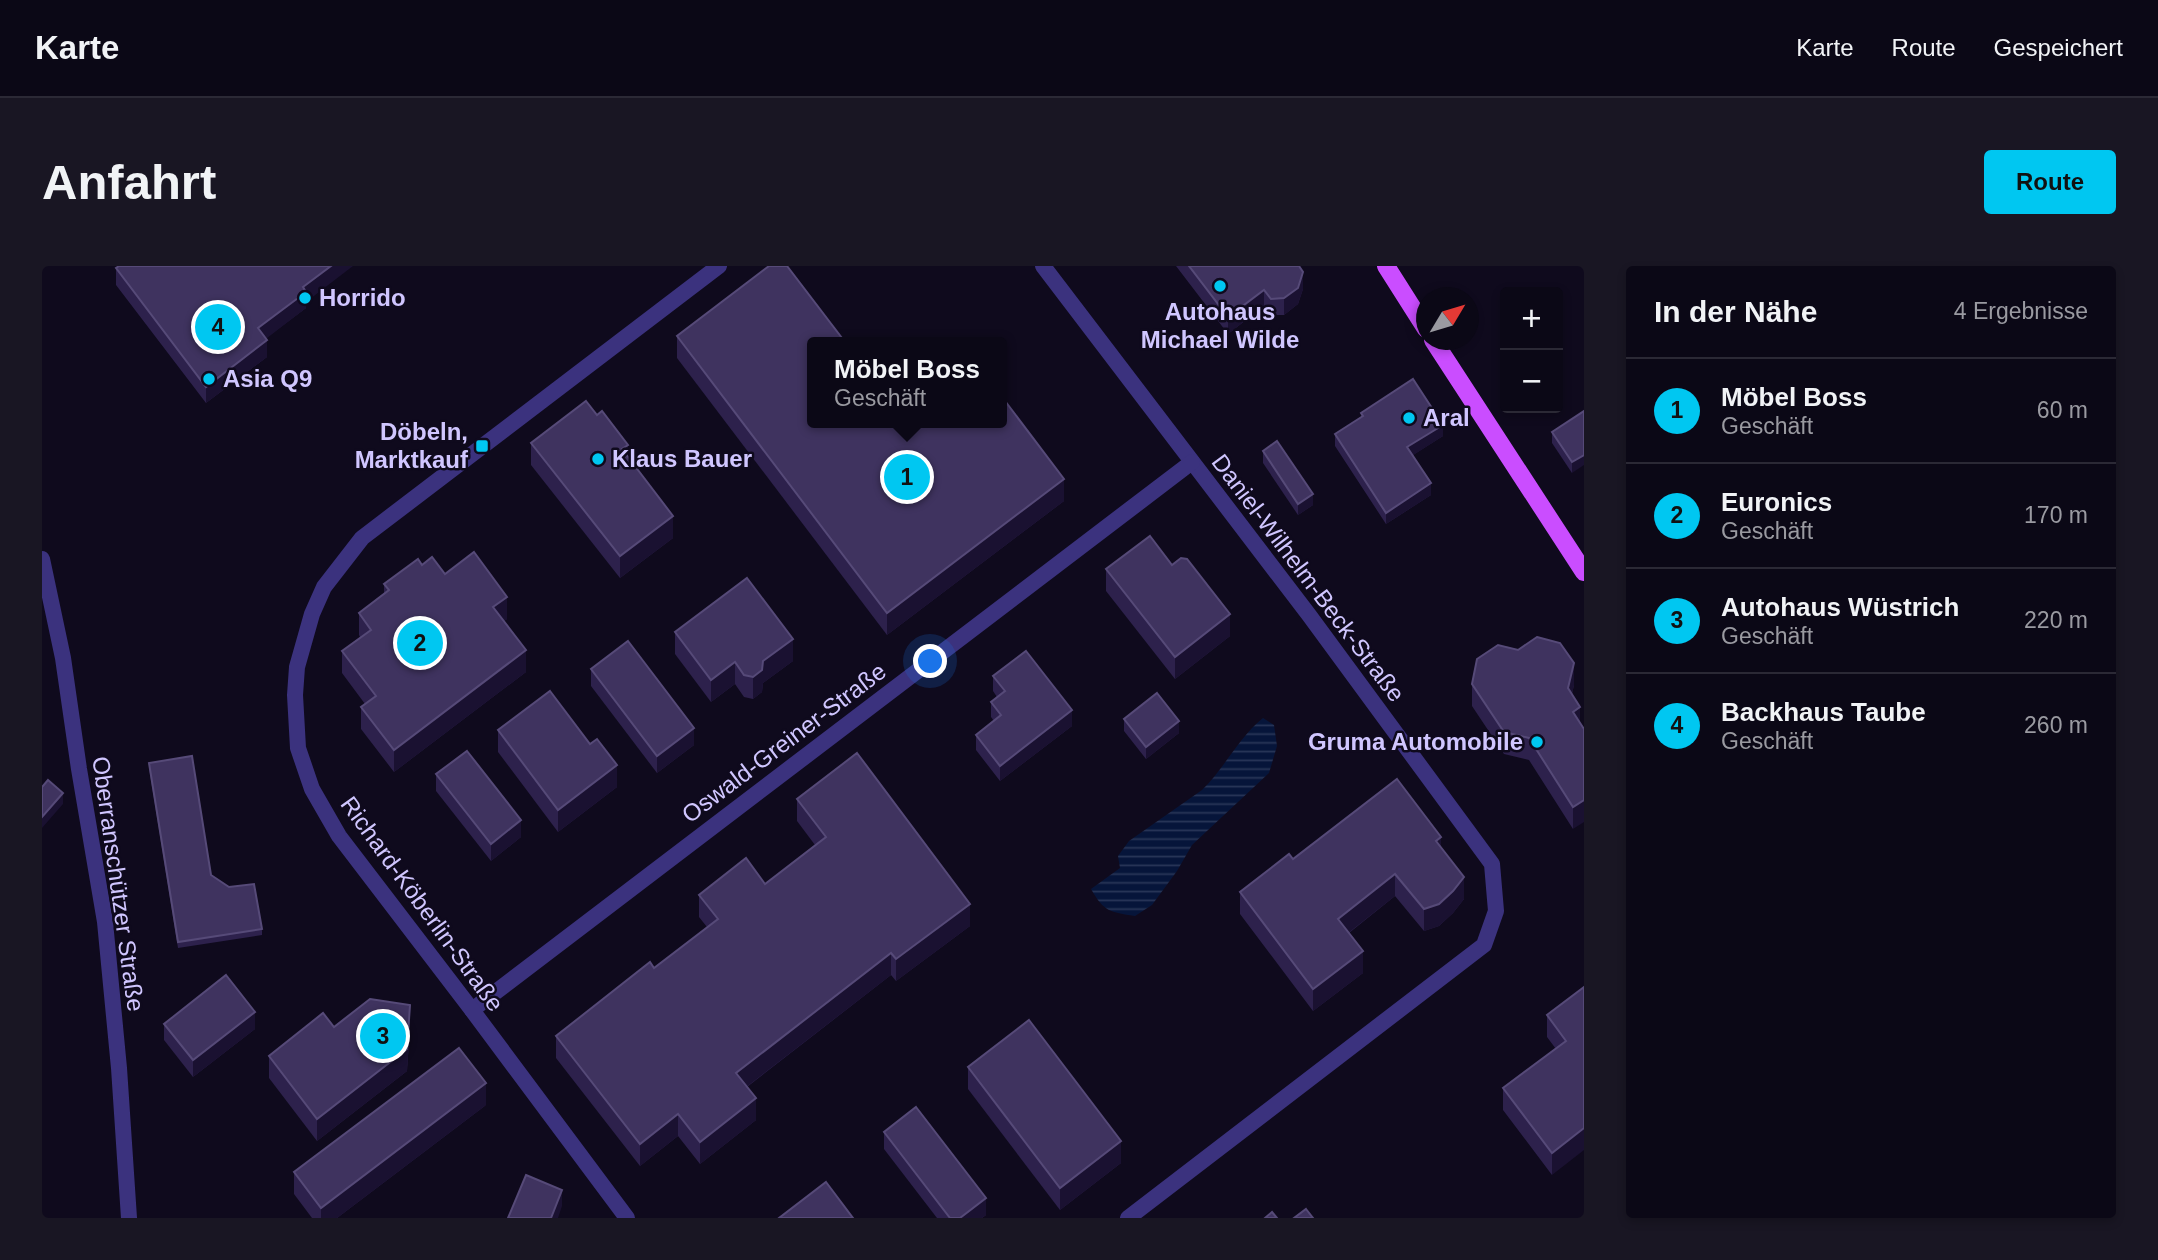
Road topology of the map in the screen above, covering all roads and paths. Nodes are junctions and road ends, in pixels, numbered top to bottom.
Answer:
1 (719, 266) edge
2 (1043, 266) edge
3 (1386, 266) edge
4 (1416, 313) edge
5 (1440, 350) edge
6 (1192, 462) junction
7 (42, 559) edge
8 (1584, 572) edge
9 (472, 1010) junction
10 (129, 1218) edge
11 (627, 1218) edge
12 (1128, 1218) edge

1 - 9 street, Richard-Köberlin-Straße
2 - 6 street, Daniel-Wilhelm-Beck-Straße
3 - 4 main road
5 - 8 main road
6 - 9 street, Oswald-Greiner-Straße
6 - 12 street, Daniel-Wilhelm-Beck-Straße
7 - 10 street, Oberranschützer Straße
9 - 11 street, Richard-Köberlin-Straße

